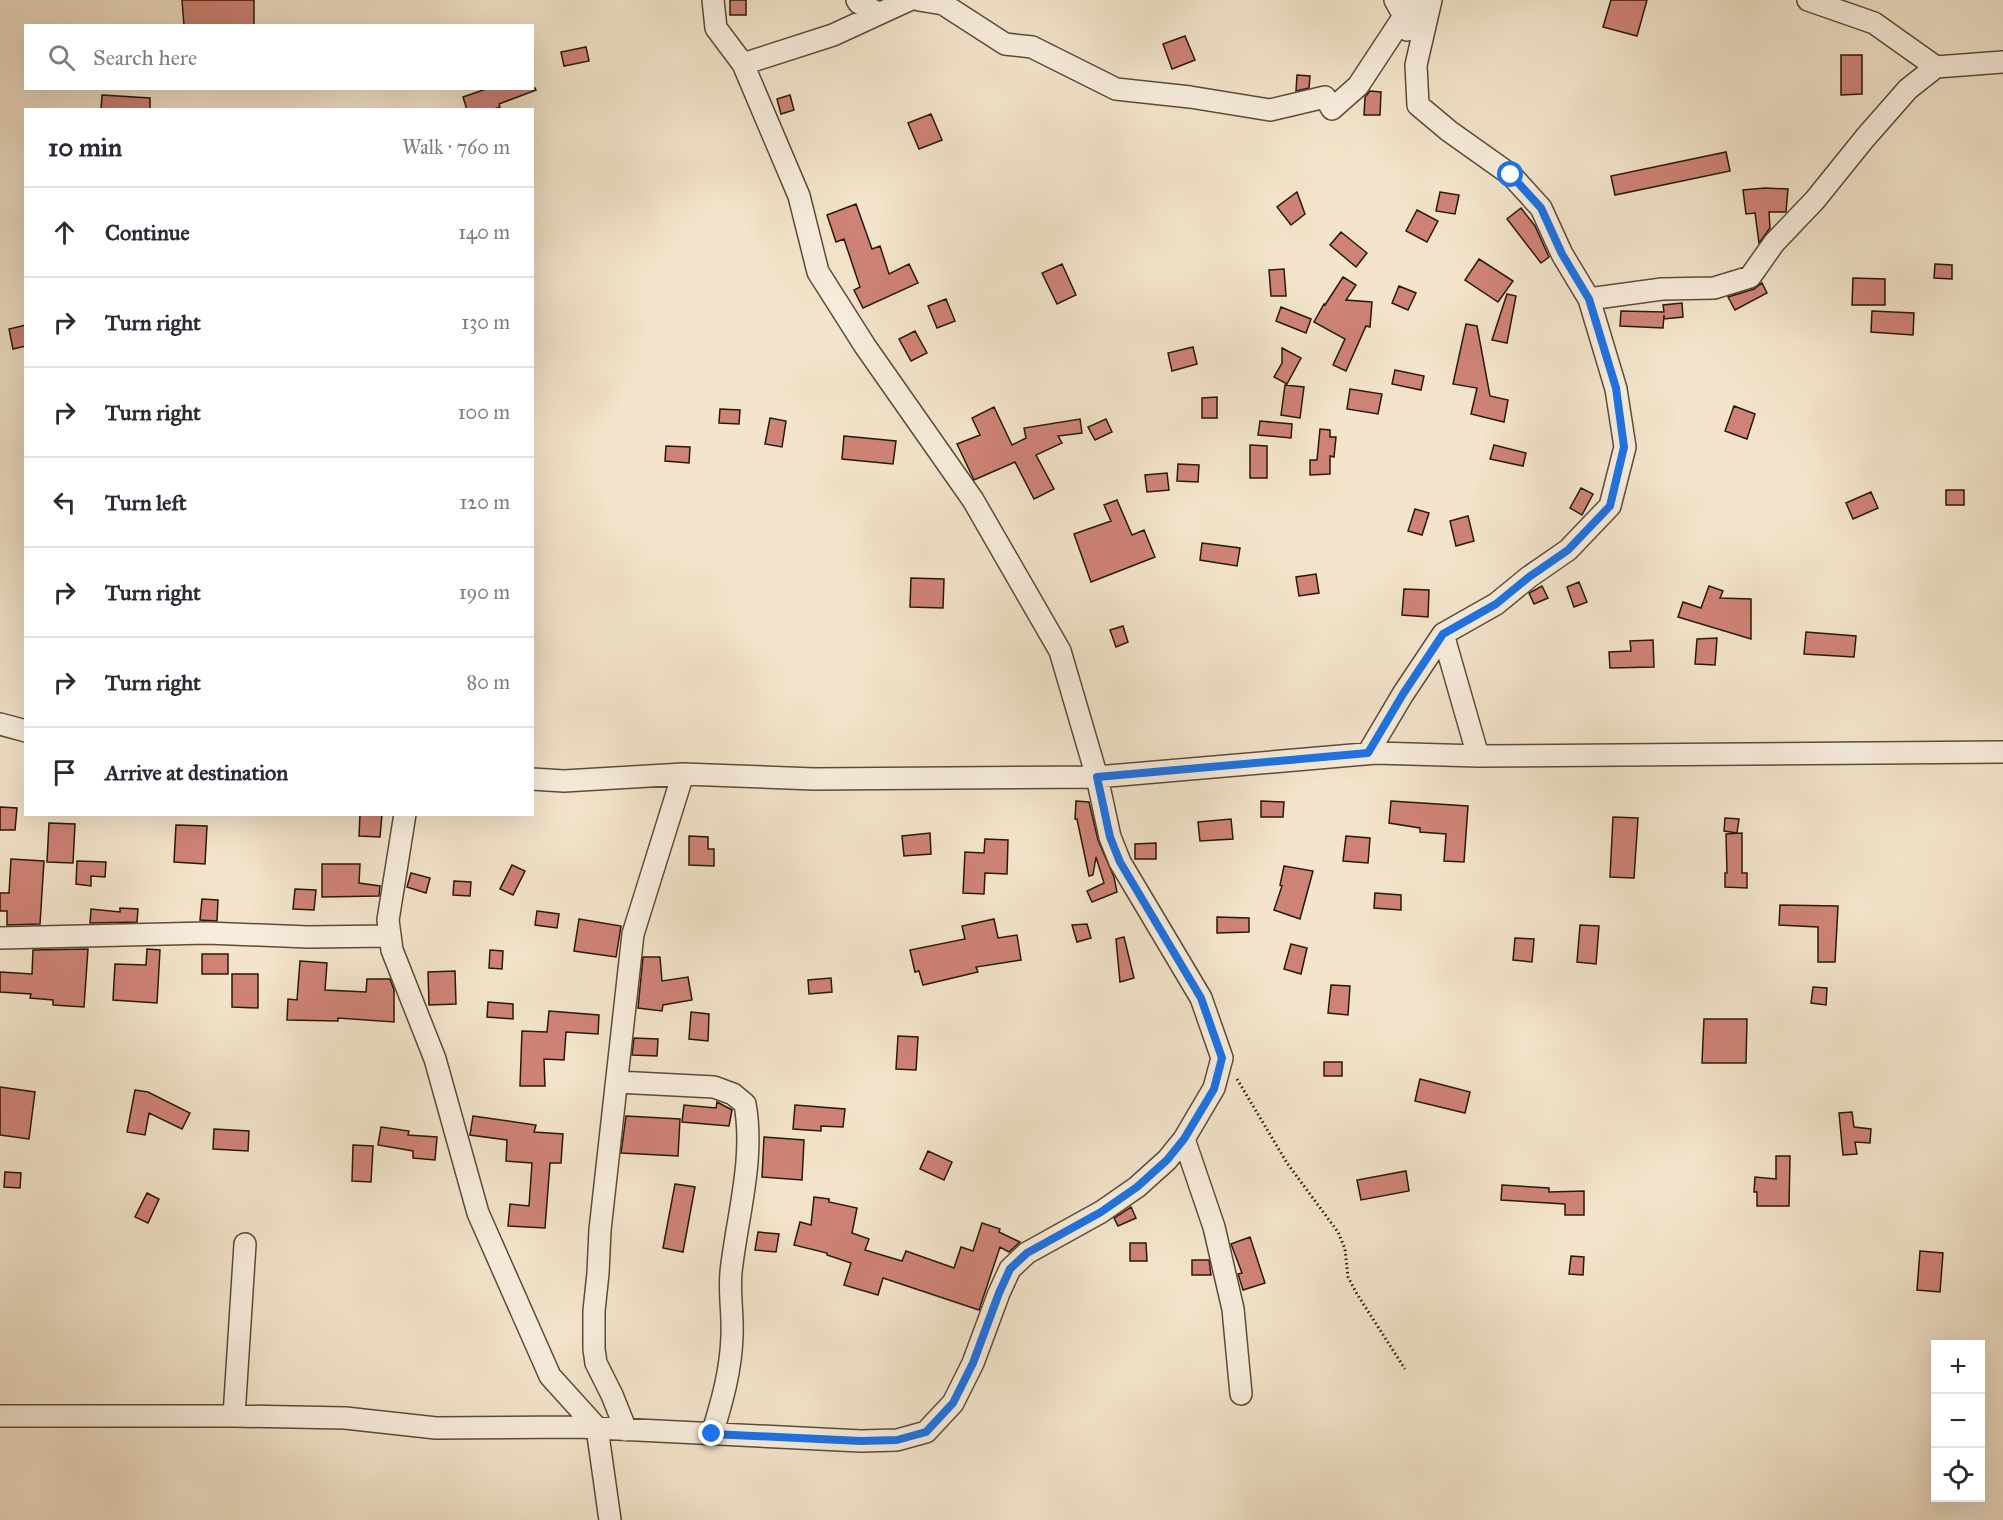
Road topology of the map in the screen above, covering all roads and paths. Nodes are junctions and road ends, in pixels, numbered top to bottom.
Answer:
1 (713, 0) edge
2 (857, 0) edge
3 (909, 0) edge
4 (919, 0) edge
5 (1424, 0) edge
6 (1431, 0) edge
7 (1808, 0) edge
8 (1399, 8) edge
9 (878, 14) junction
10 (2003, 62) edge
11 (743, 64) junction
12 (1416, 65) junction
13 (1936, 68) junction
14 (1589, 299) junction
15 (1443, 634) junction
16 (0, 726) edge
17 (24, 731) edge
18 (2003, 752) edge
19 (1368, 753) junction
20 (1478, 756) junction
21 (683, 774) junction
22 (1097, 777) junction
23 (534, 778) edge
24 (405, 816) edge
25 (390, 936) junction
26 (0, 938) edge
27 (1222, 1058) junction
28 (617, 1082) junction
29 (1184, 1139) junction
30 (246, 1244) dead end
31 (1406, 1369) dead end
32 (1241, 1394) dead end
33 (0, 1416) edge
34 (234, 1416) junction
35 (597, 1428) junction
36 (626, 1430) junction
37 (712, 1434) junction
38 (609, 1520) edge

1 - 11 street
2 - 9 street
3 - 9 street
4 - 8 street
5 - 8 street
6 - 12 street
7 - 13 street
8 - 12 street
9 - 11 street
10 - 13 street
11 - 22 street
12 - 14 street
13 - 14 street
14 - 15 street
15 - 19 street
15 - 20 street
16 - 17 street
18 - 20 street
19 - 20 street
19 - 22 street
21 - 22 street
21 - 23 street
21 - 28 street
22 - 27 street
24 - 25 street
25 - 26 street
25 - 35 street
27 - 29 street
27 - 31 path
28 - 36 street
28 - 37 street
29 - 32 street
29 - 37 street
30 - 34 street
33 - 34 street
34 - 35 street
35 - 36 street
35 - 38 street
36 - 37 street

